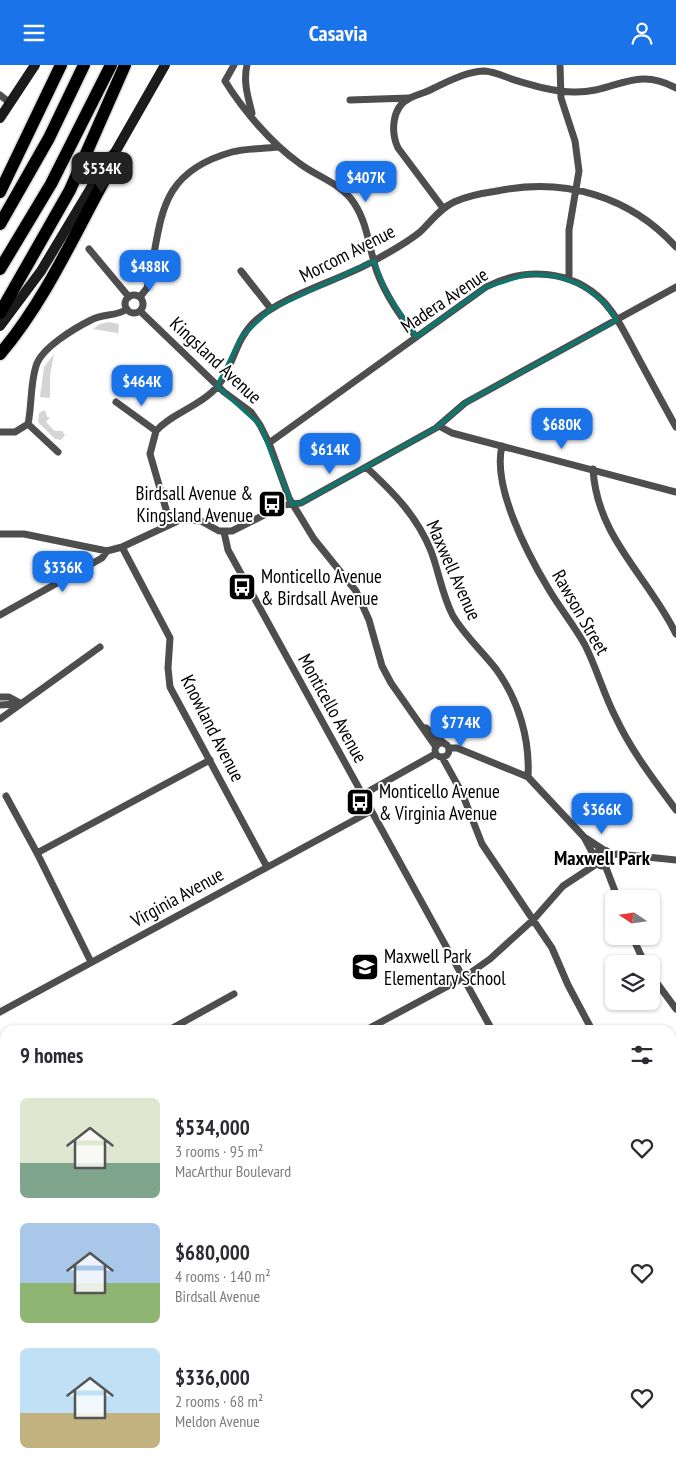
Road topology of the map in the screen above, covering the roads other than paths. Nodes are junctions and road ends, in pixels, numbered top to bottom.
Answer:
1 (35, 65) edge
2 (61, 65) edge
3 (84, 65) edge
4 (111, 65) edge
5 (125, 65) edge
6 (166, 65) edge
7 (235, 65) edge
8 (560, 65) edge
9 (246, 68) edge
10 (676, 87) edge
11 (246, 88) junction
12 (560, 90) junction
13 (232, 93) junction
14 (0, 95) edge
15 (409, 98) junction
16 (350, 101) dead end
17 (10, 103) junction
18 (252, 116) junction
19 (0, 118) edge
20 (278, 147) junction
21 (113, 156) junction
22 (577, 189) junction
23 (0, 192) edge
24 (443, 208) junction
25 (0, 224) edge
26 (676, 247) edge
27 (89, 249) dead end
28 (374, 261) junction
29 (0, 269) edge
30 (241, 271) dead end
31 (569, 279) junction
32 (676, 287) edge
33 (129, 297) junction
34 (140, 297) junction
35 (127, 309) junction
36 (271, 309) junction
37 (140, 311) junction
38 (0, 313) edge
39 (616, 320) junction
40 (0, 326) edge
41 (416, 337) junction
42 (0, 354) edge
43 (218, 386) junction
44 (116, 402) dead end
45 (28, 424) junction
46 (439, 426) junction
47 (676, 427) edge
48 (156, 431) junction
49 (0, 433) edge
50 (269, 443) junction
51 (502, 446) junction
52 (58, 452) dead end
53 (366, 467) junction
54 (593, 469) junction
55 (676, 492) edge
56 (292, 504) junction
57 (170, 523) junction
58 (224, 532) junction
59 (0, 534) edge
60 (122, 547) junction
61 (107, 551) junction
62 (0, 615) edge
63 (676, 634) edge
64 (100, 647) dead end
65 (0, 697) edge
66 (20, 703) junction
67 (0, 705) edge
68 (0, 719) edge
69 (420, 723) junction
70 (448, 746) junction
71 (437, 752) junction
72 (210, 760) junction
73 (528, 777) junction
74 (362, 795) junction
75 (6, 796) dead end
76 (676, 810) edge
77 (370, 811) junction
78 (584, 837) junction
79 (37, 853) junction
80 (607, 853) junction
81 (676, 860) edge
82 (600, 863) junction
83 (267, 867) junction
84 (614, 890) edge
85 (534, 919) junction
86 (91, 963) junction
87 (463, 978) junction
88 (660, 987) edge
89 (234, 994) dead end
90 (676, 1009) edge
91 (0, 1012) edge
92 (178, 1025) edge
93 (375, 1025) edge
94 (489, 1025) edge
95 (589, 1025) edge

1 - 17 main road
2 - 23 highway
3 - 25 highway
4 - 29 highway
5 - 38 highway
6 - 21 main road
7 - 9 street
7 - 13 street
8 - 12 street
9 - 11 street
10 - 12 street
11 - 13 street
11 - 18 street
12 - 15 street
12 - 22 street
13 - 18 street
14 - 17 street
15 - 16 street
15 - 24 street
17 - 19 main road
18 - 20 street
20 - 28 street
20 - 34 street
21 - 40 main road
21 - 42 highway
22 - 24 street, Morcom Avenue
22 - 26 street, Morcom Avenue
22 - 31 street
24 - 28 street, Morcom Avenue
27 - 33 street
28 - 36 street, Morcom Avenue
28 - 41 street
30 - 36 street
31 - 39 street, Madera Avenue
31 - 41 street, Madera Avenue
32 - 39 street
33 - 34 street
33 - 35 street
34 - 37 street
35 - 37 street
35 - 45 street
36 - 43 street, Morcom Avenue
37 - 43 street, Kingsland Avenue
39 - 46 street
39 - 47 street, Madera Avenue
41 - 50 street, Madera Avenue
43 - 48 street, Morcom Avenue
43 - 50 street, Kingsland Avenue
44 - 48 street
45 - 49 street
45 - 52 street
46 - 51 street
46 - 53 street
48 - 57 street
50 - 56 street, Kingsland Avenue
51 - 54 street
51 - 76 street, Rawson Street
53 - 56 street
53 - 73 street, Maxwell Avenue
54 - 55 street
54 - 63 street
56 - 58 street
56 - 69 street, Kingsland Avenue
57 - 58 street
57 - 60 street
58 - 74 street, Monticello Avenue
59 - 61 street
60 - 61 street
60 - 72 street, Knowland Avenue
61 - 62 street
64 - 66 street
65 - 66 street
66 - 67 street
66 - 68 street
69 - 70 street, Kingsland Avenue
69 - 71 street, Kingsland Avenue
70 - 71 street
70 - 71 street
70 - 73 street, Kingsland Avenue
71 - 74 street
71 - 85 street, Kingsland Avenue
72 - 79 street
72 - 83 street, Knowland Avenue
73 - 78 street, Kingsland Avenue
74 - 77 street, Monticello Avenue
75 - 79 street
77 - 83 street, Virginia Avenue
77 - 87 street, Monticello Avenue
78 - 80 street, Kingsland Avenue
78 - 82 street, Kingsland Avenue
79 - 86 street
80 - 81 street
80 - 82 street
80 - 82 street
82 - 84 street
82 - 85 street
83 - 86 street, Virginia Avenue
85 - 87 street
85 - 95 street, Kingsland Avenue
86 - 91 street, Virginia Avenue
87 - 93 street
87 - 94 street, Monticello Avenue
88 - 90 street
89 - 92 street

